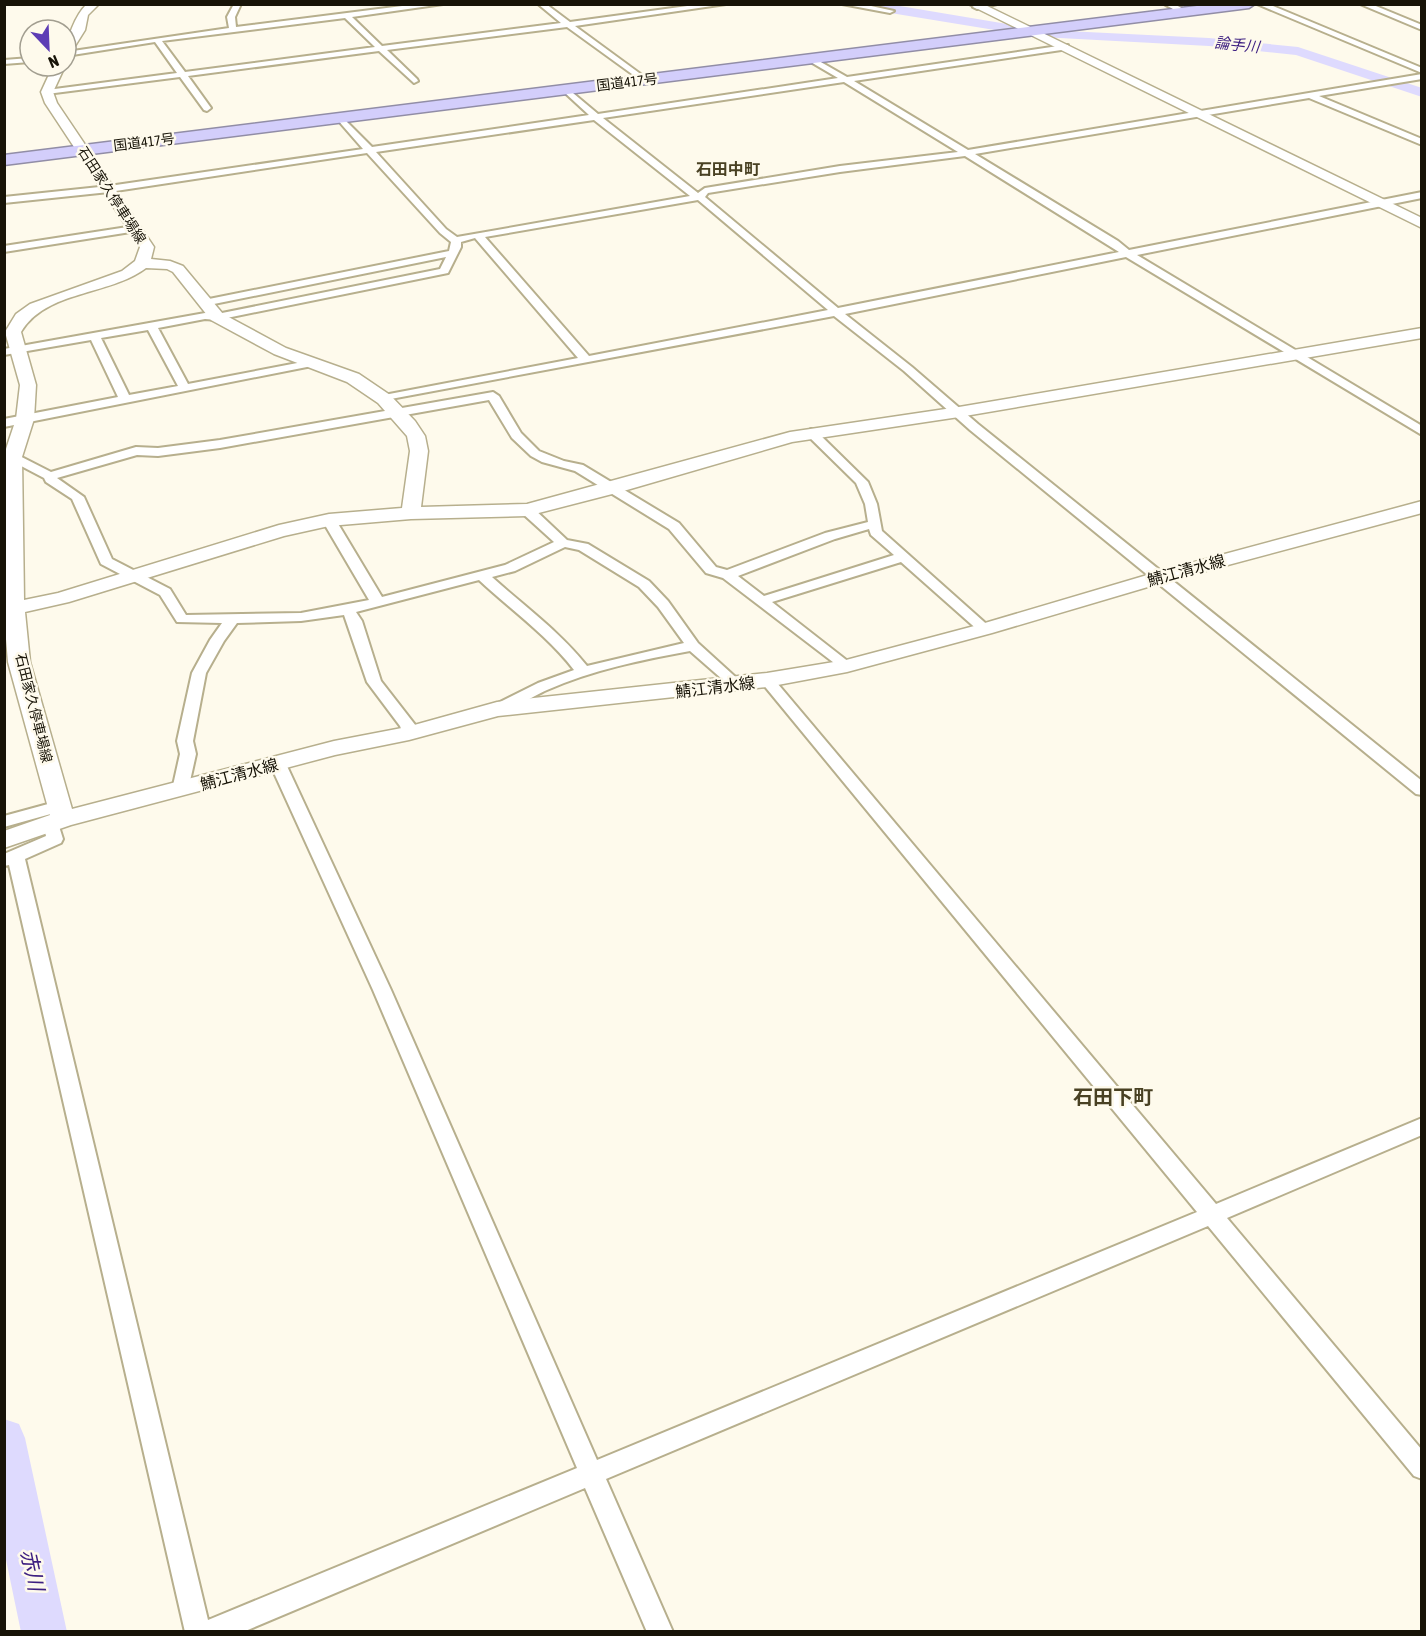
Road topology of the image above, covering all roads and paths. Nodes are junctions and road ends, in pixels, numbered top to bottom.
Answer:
1 (94, 4) edge
2 (238, 4) edge
3 (440, 4) edge
4 (541, 4) edge
5 (723, 4) edge
6 (845, 4) edge
7 (994, 4) edge
8 (1167, 4) edge
9 (1249, 4) edge
10 (1260, 4) edge
11 (1363, 4) edge
12 (975, 6) edge
13 (890, 11) dead end
14 (1185, 12) junction
15 (347, 16) junction
16 (568, 25) junction
17 (1422, 27) edge
18 (233, 29) junction
19 (78, 32) edge
20 (1030, 32) junction
21 (157, 39) junction
22 (1065, 47) junction
23 (381, 49) junction
24 (78, 51) edge
25 (812, 59) junction
26 (1422, 71) edge
27 (183, 75) junction
28 (1422, 76) edge
29 (53, 78) edge
30 (846, 79) junction
31 (644, 80) junction
32 (414, 81) dead end
33 (567, 90) junction
34 (47, 92) junction
35 (1310, 94) junction
36 (207, 108) dead end
37 (1200, 113) junction
38 (596, 117) junction
39 (340, 118) junction
40 (1422, 142) edge
41 (83, 150) junction
42 (371, 150) junction
43 (968, 153) junction
44 (4, 160) edge
45 (109, 189) junction
46 (1422, 195) edge
47 (699, 197) junction
48 (4, 200) edge
49 (1377, 202) junction
50 (1422, 224) edge
51 (134, 229) junction
52 (478, 235) junction
53 (456, 241) junction
54 (4, 249) edge
55 (452, 253) junction
56 (1126, 253) junction
57 (142, 263) junction
58 (204, 303) junction
59 (836, 312) junction
60 (217, 317) junction
61 (152, 325) junction
62 (1422, 333) edge
63 (94, 335) junction
64 (10, 351) edge
65 (1294, 355) junction
66 (586, 360) junction
67 (313, 363) junction
68 (185, 388) junction
69 (124, 400) junction
70 (390, 405) junction
71 (959, 412) junction
72 (25, 419) junction
73 (4, 423) edge
74 (1422, 431) edge
75 (811, 433) junction
76 (9, 455) edge
77 (50, 476) junction
78 (613, 488) junction
79 (1422, 507) edge
80 (527, 510) junction
81 (411, 513) junction
82 (329, 520) junction
83 (874, 524) junction
84 (563, 543) junction
85 (905, 556) junction
86 (482, 575) junction
87 (728, 575) junction
88 (130, 576) junction
89 (1161, 577) junction
90 (377, 601) junction
91 (761, 601) junction
92 (9, 609) edge
93 (348, 610) junction
94 (233, 619) junction
95 (985, 629) junction
96 (693, 646) junction
97 (847, 666) junction
98 (583, 671) junction
99 (766, 680) junction
100 (735, 683) junction
101 (496, 709) junction
102 (408, 733) junction
103 (278, 764) junction
104 (180, 790) junction
105 (1422, 790) edge
106 (58, 816) junction
107 (4, 822) edge
108 (8, 853) edge
109 (1422, 1126) edge
110 (1210, 1216) junction
111 (1422, 1468) edge
112 (592, 1473) junction
113 (198, 1632) edge
114 (212, 1632) edge
115 (660, 1632) edge

1 - 19 main road
2 - 18 street
3 - 15 street
4 - 16 street
5 - 16 street
6 - 13 street
7 - 12 street
8 - 14 street
9 - 14 highway, 国道417号
10 - 26 street
11 - 17 street
12 - 20 main road
14 - 20 highway, 国道417号
15 - 18 street
15 - 23 street
16 - 23 street
16 - 31 street
18 - 21 street
20 - 22 main road
20 - 25 highway, 国道417号
21 - 24 street
21 - 27 street
22 - 30 street
22 - 37 main road
23 - 27 street
23 - 32 street
25 - 30 street
25 - 31 highway, 国道417号
27 - 34 street
27 - 36 street
28 - 35 street
29 - 34 main road
30 - 38 street
30 - 43 street
31 - 33 highway, 国道417号
33 - 38 street
33 - 39 highway, 国道417号
34 - 41 main road, 石田家久停車場線
35 - 37 street
35 - 40 street
37 - 43 street
37 - 49 main road
38 - 42 street
38 - 47 street
39 - 41 highway, 国道417号
39 - 42 street
41 - 44 highway, 国道417号
41 - 45 main road, 石田家久停車場線
42 - 45 street
42 - 53 street
43 - 47 street
43 - 56 street
45 - 48 street
45 - 51 main road, 石田家久停車場線
46 - 49 street
47 - 52 street
47 - 59 street
49 - 50 main road
49 - 56 street
51 - 54 street
51 - 57 main road, 石田家久停車場線
52 - 53 street
52 - 66 street
53 - 55 street
55 - 58 street
55 - 60 street
56 - 59 street
56 - 65 street
57 - 58 main road
57 - 64 main road, 石田家久停車場線
58 - 60 main road
59 - 66 street
59 - 71 street
60 - 61 street
60 - 67 main road
61 - 63 street
61 - 68 street
62 - 65 main road
63 - 64 street
63 - 69 street
64 - 72 main road, 石田家久停車場線
65 - 71 main road
65 - 74 street
66 - 70 street
67 - 68 street
67 - 70 main road
68 - 69 street
69 - 72 street
70 - 77 street
70 - 78 street
70 - 81 main road
71 - 75 main road
71 - 89 street
72 - 73 street
72 - 76 main road, 石田家久停車場線
75 - 78 main road
75 - 83 street
76 - 77 street
76 - 92 main road, 石田家久停車場線
77 - 88 street
78 - 80 main road
78 - 87 street
79 - 89 main road, 鯖江清水線
80 - 81 main road
80 - 84 street
81 - 82 main road
82 - 88 main road
82 - 90 street
83 - 85 street
83 - 87 street
84 - 86 street
84 - 96 street
85 - 91 street
85 - 95 street
86 - 90 street
86 - 98 street
87 - 91 street
88 - 92 main road
88 - 94 street
89 - 95 main road, 鯖江清水線
89 - 105 street
90 - 93 street
91 - 97 street
92 - 106 main road, 石田家久停車場線
93 - 94 street
93 - 102 street
94 - 104 street
95 - 97 main road, 鯖江清水線
96 - 98 street
96 - 100 street
97 - 99 main road, 鯖江清水線
98 - 101 street
99 - 100 main road, 鯖江清水線
99 - 110 street
100 - 101 main road, 鯖江清水線
101 - 102 main road, 鯖江清水線
102 - 103 main road, 鯖江清水線
103 - 104 main road, 鯖江清水線
103 - 112 street
104 - 106 main road, 鯖江清水線
106 - 107 street
106 - 108 main road, 鯖江清水線
108 - 113 street
109 - 110 street
110 - 111 street
110 - 112 street
112 - 114 street
112 - 115 street

